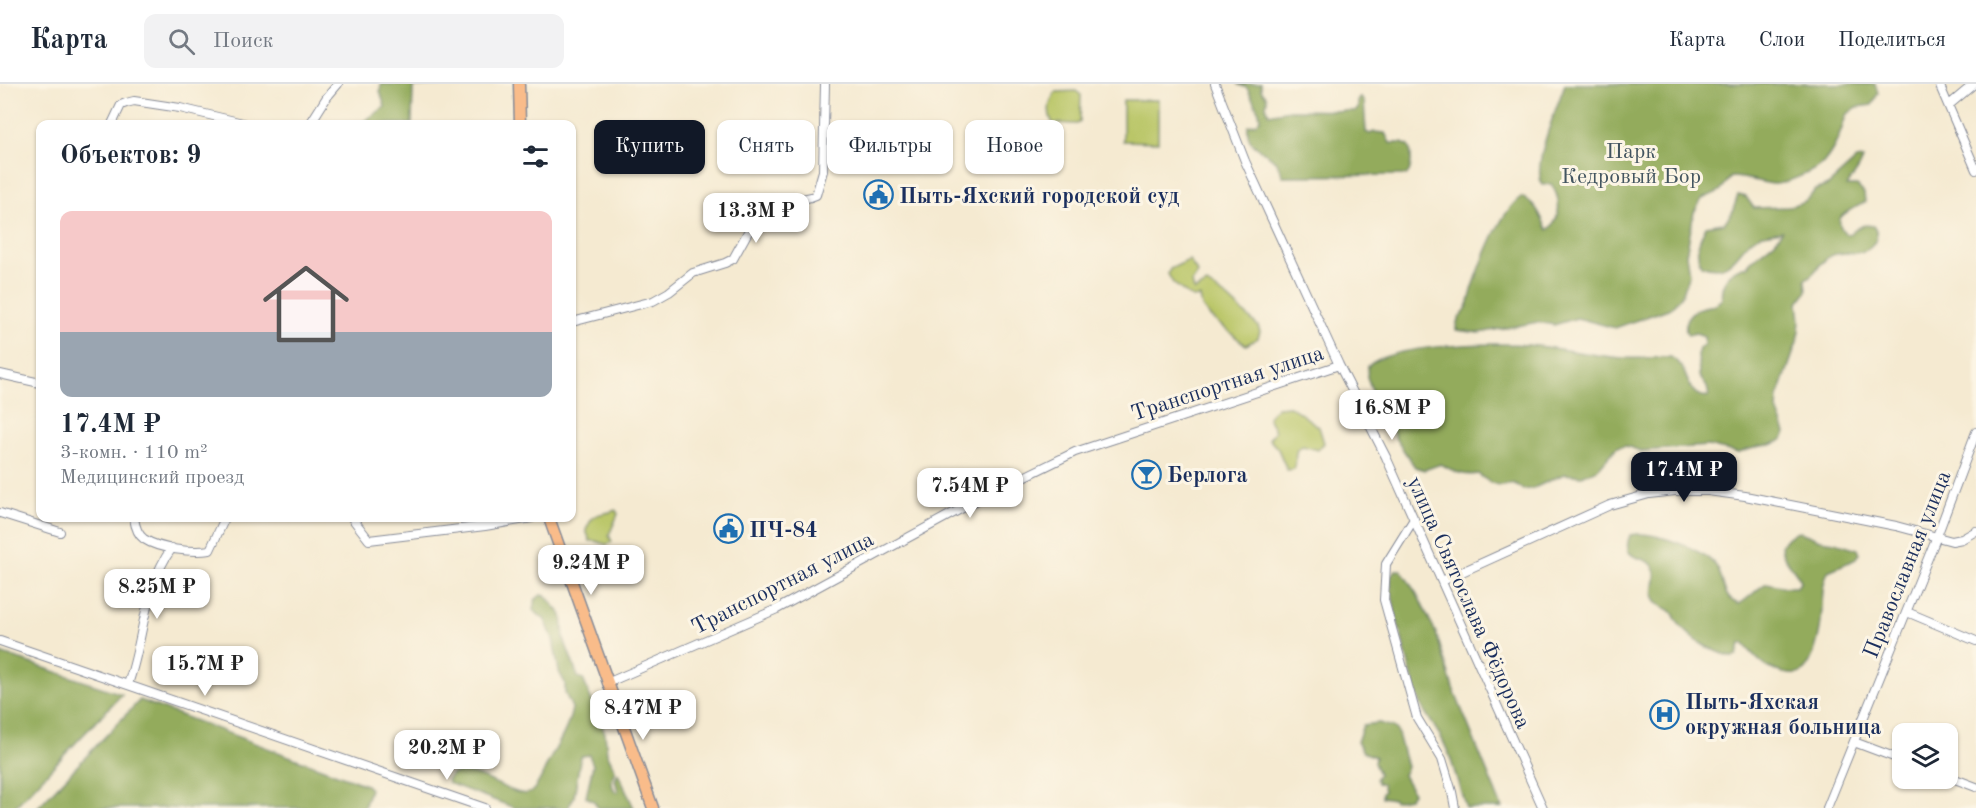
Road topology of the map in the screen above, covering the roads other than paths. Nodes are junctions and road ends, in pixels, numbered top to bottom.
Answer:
1 (338, 84) edge
2 (519, 84) edge
3 (825, 84) edge
4 (1215, 84) edge
5 (1939, 84) edge
6 (1974, 84) edge
7 (1949, 105) junction
8 (114, 120) edge
9 (230, 120) edge
10 (313, 120) edge
11 (520, 120) edge
12 (1976, 171) edge
13 (576, 320) edge
14 (1339, 365) junction
15 (0, 374) edge
16 (36, 382) edge
17 (1976, 432) edge
18 (0, 513) edge
19 (1414, 519) junction
20 (135, 522) edge
21 (223, 522) edge
22 (355, 522) edge
23 (508, 522) edge
24 (550, 522) edge
25 (1976, 531) edge
26 (60, 532) dead end
27 (1937, 537) junction
28 (172, 548) junction
29 (1442, 581) junction
30 (1907, 612) junction
31 (0, 641) edge
32 (1976, 641) edge
33 (607, 683) junction
34 (128, 684) junction
35 (1854, 742) junction
36 (1892, 756) edge
37 (1958, 780) edge
38 (1976, 787) edge
39 (485, 808) edge
40 (653, 808) edge
41 (1455, 808) edge
42 (1543, 808) edge
43 (1827, 808) edge

1 - 10 street
2 - 11 main road
3 - 13 street
4 - 14 street, улица Святослава Фёдорова
5 - 7 street
6 - 7 street
7 - 12 street
8 - 9 street
14 - 19 street, улица Святослава Фёдорова
14 - 33 street, Транспортная улица
15 - 16 street
17 - 27 street, Православная улица
18 - 26 street
19 - 29 street, улица Святослава Фёдорова
19 - 41 street
20 - 28 street
21 - 28 street
22 - 23 street
24 - 33 main road
25 - 27 street
27 - 29 street
27 - 30 street, Православная улица
28 - 34 street
29 - 42 street, улица Святослава Фёдорова
30 - 32 street
30 - 35 street, Православная улица
31 - 34 street
33 - 40 main road
34 - 39 street
35 - 36 street
35 - 43 street, Православная улица
37 - 38 street

